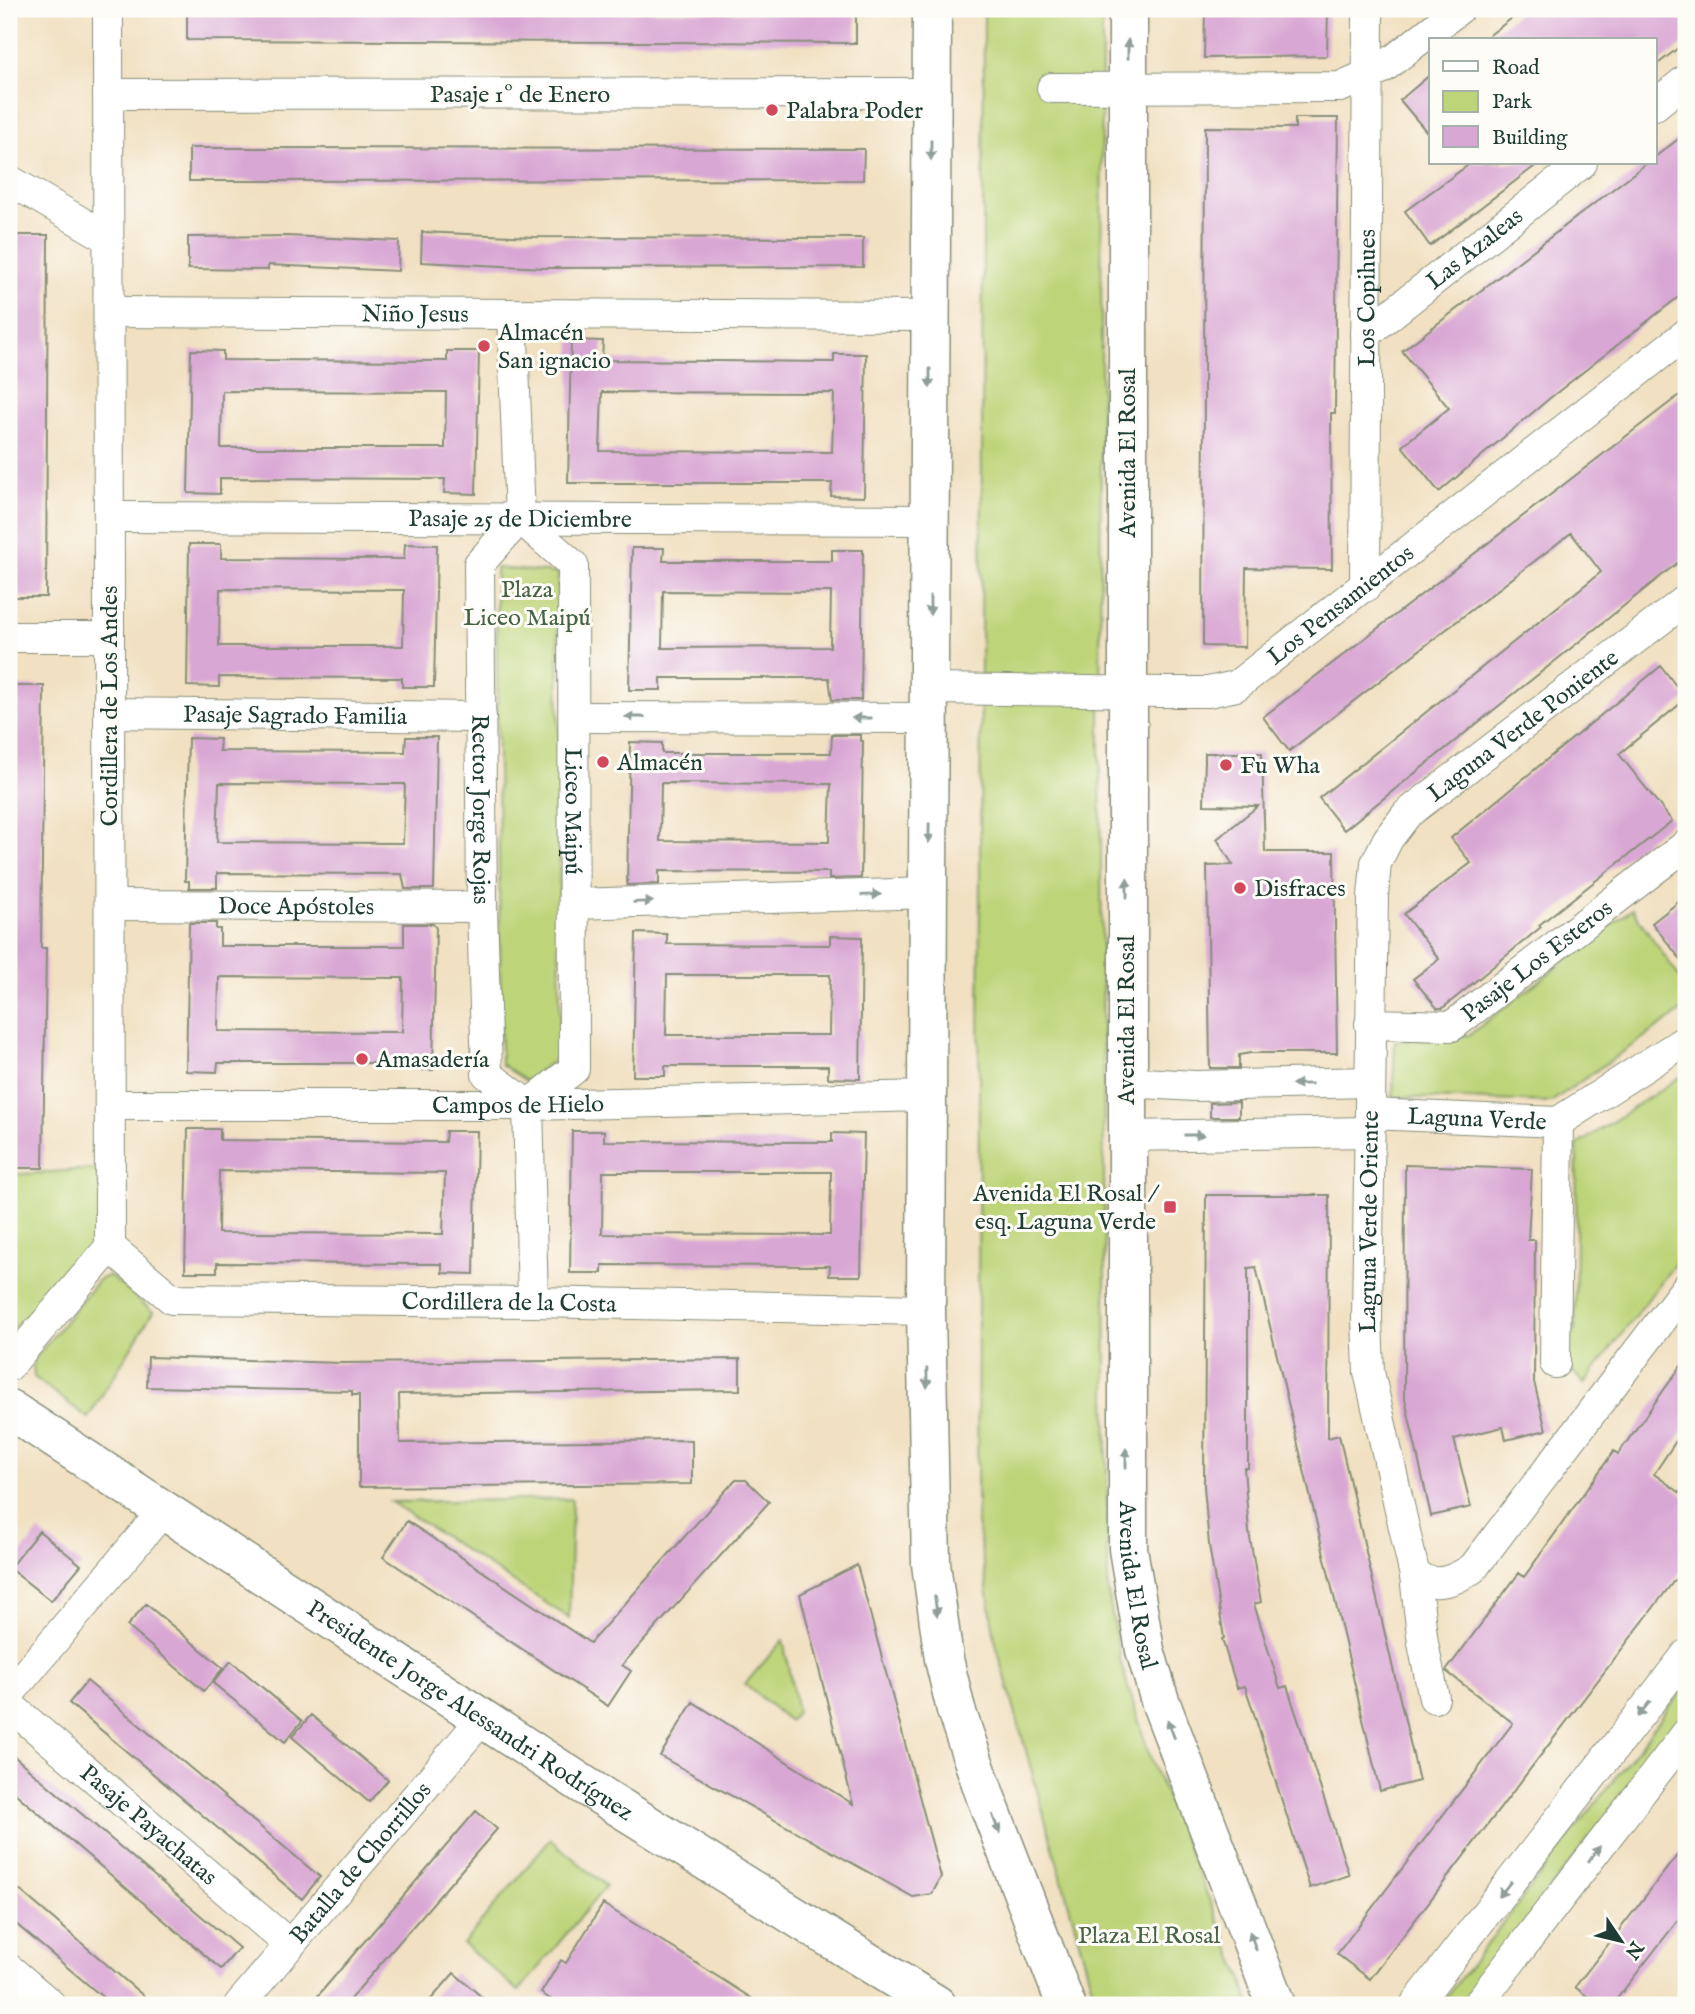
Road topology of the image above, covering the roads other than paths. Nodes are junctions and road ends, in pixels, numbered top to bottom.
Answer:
1 (108, 9) edge
2 (932, 9) edge
3 (1128, 9) edge
4 (1368, 9) edge
5 (1459, 9) edge
6 (1368, 75) junction
7 (1686, 80) edge
8 (1052, 88) dead end
9 (1128, 90) junction
10 (931, 93) junction
11 (108, 94) junction
12 (1656, 104) edge
13 (1581, 164) edge
14 (9, 180) edge
15 (108, 238) junction
16 (108, 312) junction
17 (512, 314) junction
18 (930, 316) junction
19 (1366, 334) junction
20 (1686, 334) edge
21 (109, 517) junction
22 (520, 518) junction
23 (930, 520) junction
24 (1365, 587) junction
25 (1686, 600) edge
26 (9, 638) edge
27 (109, 638) junction
28 (1127, 692) junction
29 (930, 703) junction
30 (109, 713) junction
31 (481, 717) junction
32 (575, 717) junction
33 (1686, 845) edge
34 (1376, 863) joint
35 (928, 893) junction
36 (575, 904) junction
37 (110, 905) junction
38 (481, 907) junction
39 (1370, 1024) junction
40 (1686, 1040) edge
41 (1126, 1082) junction
42 (1370, 1082) junction
43 (927, 1096) junction
44 (110, 1105) junction
45 (528, 1105) junction
46 (1558, 1122) junction
47 (1370, 1123) junction
48 (1126, 1136) junction
49 (110, 1247) junction
50 (1686, 1288) edge
51 (533, 1301) junction
52 (926, 1310) junction
53 (1555, 1363) dead end
54 (9, 1366) edge
55 (9, 1409) edge
56 (163, 1511) junction
57 (1415, 1576) junction
58 (1686, 1655) edge
59 (9, 1694) edge
60 (1434, 1698) dead end
61 (9, 1705) edge
62 (482, 1719) junction
63 (1686, 1734) edge
64 (290, 1945) junction
65 (9, 1969) edge
66 (51, 2005) edge
67 (239, 2005) edge
68 (937, 2005) edge
69 (1066, 2005) edge
70 (1276, 2005) edge
71 (1415, 2005) edge
72 (1477, 2005) edge

1 - 11 street, Cordillera de Los Andes
2 - 10 street
9 -> 3 street, Avenida El Rosal
4 - 6 street, Los Copihues
5 - 6 street
6 - 9 street
6 - 19 street, Los Copihues
7 - 12 street
8 - 9 street
9 - 28 street, Avenida El Rosal
10 - 11 street, Pasaje 1º de Enero
10 -> 18 street
11 - 15 street, Cordillera de Los Andes
13 - 19 street, Las Azaleas
14 - 15 street
15 - 16 street, Cordillera de Los Andes
16 - 17 street, Niño Jesus
16 - 21 street, Cordillera de Los Andes
17 - 18 street, Niño Jesus
17 - 22 street
18 -> 23 street
19 - 24 street, Los Copihues
20 - 24 street, Los Pensamientos
21 - 22 street, Pasaje 25 de Diciembre
21 - 27 street, Cordillera de Los Andes
22 - 23 street, Pasaje 25 de Diciembre
22 - 31 street, Rector Jorge Rojas
22 - 32 street, Liceo Maipú
23 -> 29 street
24 - 28 street, Los Pensamientos
25 - 34 street, Laguna Verde Poniente
26 - 27 street
27 - 30 street, Cordillera de Los Andes
28 - 29 street, Los Pensamientos
41 -> 28 street, Avenida El Rosal
29 -> 32 street
29 -> 35 street
30 - 31 street, Pasaje Sagrado Familia
30 - 37 street, Cordillera de Los Andes
31 - 38 street, Rector Jorge Rojas
32 - 36 street, Liceo Maipú
33 - 39 street, Pasaje Los Esteros
34 - 39 street, Laguna Verde Oriente
36 -> 35 street
35 - 43 street
36 - 45 street, Liceo Maipú
37 - 38 street, Doce Apóstoles
37 - 44 street, Cordillera de Los Andes
38 - 45 street, Rector Jorge Rojas
39 - 42 street, Laguna Verde Oriente
40 - 46 street, Laguna Verde
42 -> 41 street
41 - 48 street, Avenida El Rosal
42 - 47 street, Laguna Verde Oriente
43 - 45 street, Campos de Hielo
43 - 52 street
44 - 45 street, Campos de Hielo
44 - 49 street, Cordillera de Los Andes
45 - 51 street
46 - 47 street, Laguna Verde
46 - 53 street
48 -> 47 street, Laguna Verde
47 - 57 street, Laguna Verde Oriente
70 -> 48 street, Avenida El Rosal
49 - 51 street, Cordillera de la Costa
49 - 54 street
50 - 57 street
51 - 52 street, Cordillera de la Costa
52 -> 69 street
55 - 56 street, Presidente Jorge Alessandri Rodríguez
56 - 59 street
56 - 62 street, Presidente Jorge Alessandri Rodríguez
57 - 60 street, Laguna Verde Oriente
58 -> 71 street
61 - 64 street, Pasaje Payachatas
62 - 64 street, Batalla de Chorrillos
62 - 68 street, Presidente Jorge Alessandri Rodríguez
72 -> 63 street
64 - 67 street, Batalla de Chorrillos
65 - 66 street

